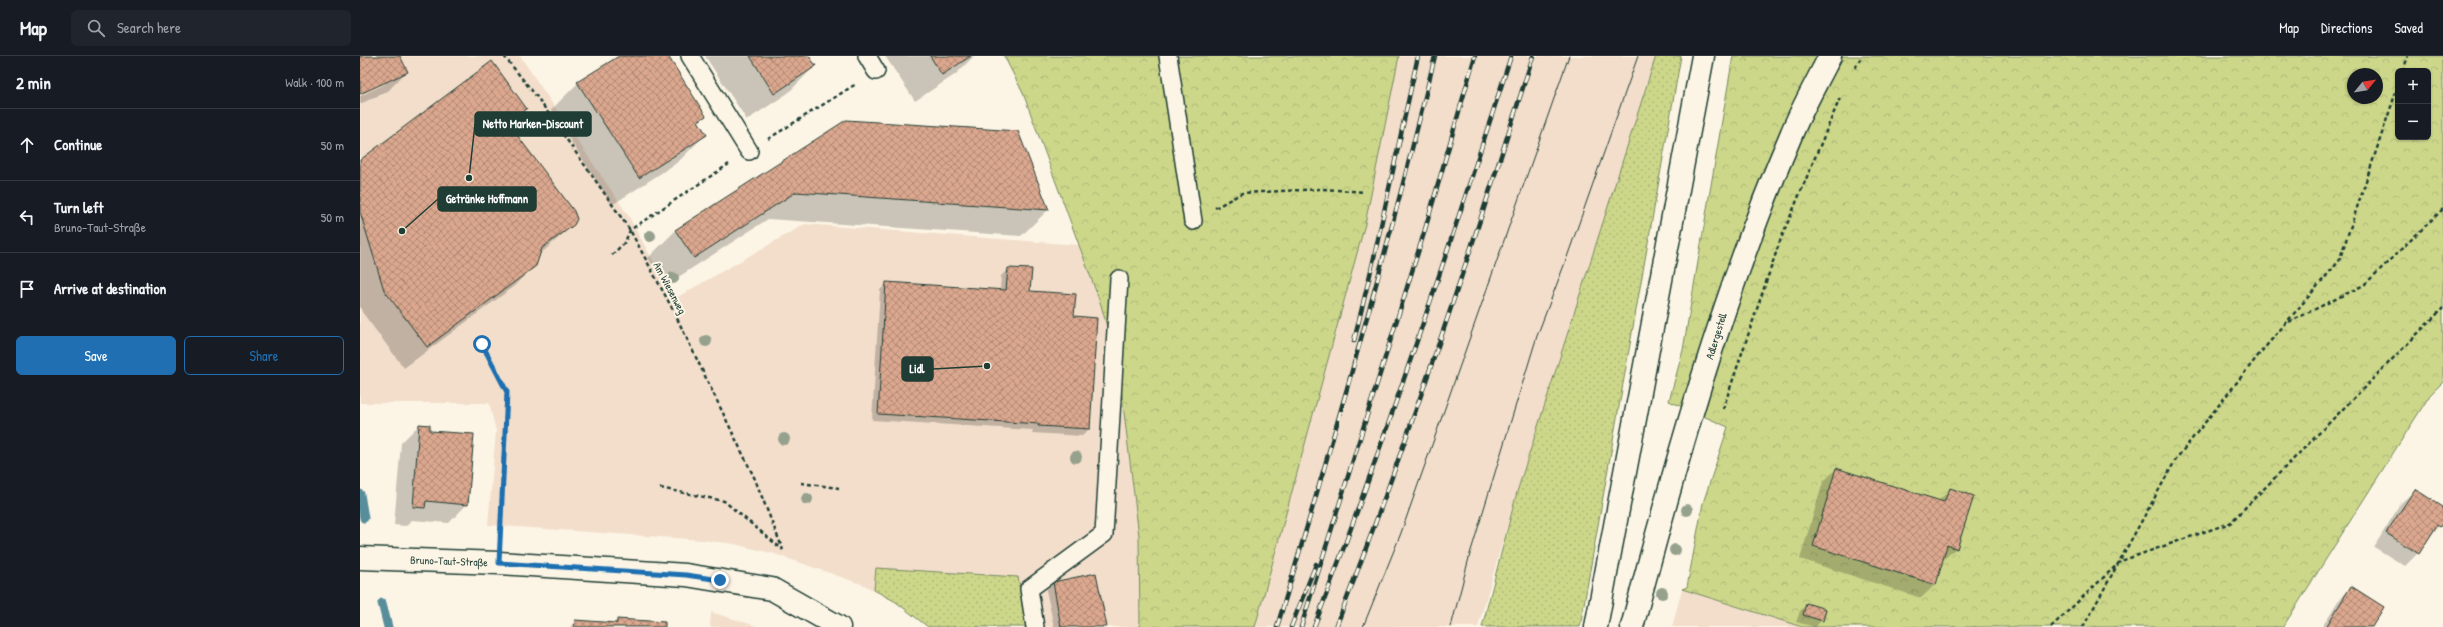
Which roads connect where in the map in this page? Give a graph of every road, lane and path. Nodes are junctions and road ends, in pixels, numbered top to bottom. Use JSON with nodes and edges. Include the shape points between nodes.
{"nodes":[{"id":1,"x":504,"y":56,"type":"edge"},
{"id":2,"x":690,"y":56,"type":"edge"},
{"id":3,"x":867,"y":56,"type":"edge"},
{"id":4,"x":1168,"y":56,"type":"edge"},
{"id":5,"x":1703,"y":56,"type":"edge"},
{"id":6,"x":1830,"y":56,"type":"edge"},
{"id":7,"x":1862,"y":56,"type":"edge"},
{"id":8,"x":2408,"y":56,"type":"edge"},
{"id":9,"x":2404,"y":68,"type":"edge"},
{"id":10,"x":1854,"y":70,"type":"dead end"},
{"id":11,"x":876,"y":71,"type":"dead end"},
{"id":12,"x":1843,"y":91,"type":"dead end"},
{"id":13,"x":2395,"y":95,"type":"edge"},
{"id":14,"x":749,"y":150,"type":"dead end"},
{"id":15,"x":1364,"y":192,"type":"dead end"},
{"id":16,"x":2443,"y":209,"type":"edge"},
{"id":17,"x":1193,"y":221,"type":"joint"},
{"id":18,"x":1119,"y":279,"type":"dead end"},
{"id":19,"x":2443,"y":308,"type":"edge"},
{"id":20,"x":2287,"y":323,"type":"junction"},
{"id":21,"x":482,"y":344,"type":"dead end"},
{"id":22,"x":1722,"y":413,"type":"dead end"},
{"id":23,"x":801,"y":483,"type":"dead end"},
{"id":24,"x":660,"y":488,"type":"dead end"},
{"id":25,"x":839,"y":488,"type":"dead end"},
{"id":26,"x":360,"y":558,"type":"edge"},
{"id":27,"x":2121,"y":561,"type":"junction"},
{"id":28,"x":499,"y":563,"type":"junction"},
{"id":29,"x":839,"y":627,"type":"edge"},
{"id":30,"x":1035,"y":627,"type":"edge"},
{"id":31,"x":1596,"y":627,"type":"edge"},
{"id":32,"x":1632,"y":627,"type":"edge"},
{"id":33,"x":2051,"y":627,"type":"edge"},
{"id":34,"x":2083,"y":627,"type":"edge"}],
"edges":[{"from":1,"to":24,"type":"path","name":"Am Wiesenweg","via":[[537,97],[630,230],[672,308],[750,470],[783,550],[724,501]]},
{"from":2,"to":14,"type":"lane"},
{"from":3,"to":11,"type":"lane"},
{"from":4,"to":17,"type":"lane"},
{"from":5,"to":31,"type":"main road"},
{"from":6,"to":32,"type":"main road","name":"Adlergestell","via":[[1791,134],[1745,248],[1665,500]]},
{"from":7,"to":10,"type":"path"},
{"from":8,"to":9,"type":"path"},
{"from":12,"to":22,"type":"path","via":[[1780,241]]},
{"from":13,"to":20,"type":"path","via":[[2339,261]]},
{"from":15,"to":17,"type":"path","via":[[1322,188],[1242,193]]},
{"from":16,"to":20,"type":"path","via":[[2364,285]]},
{"from":18,"to":30,"type":"lane","via":[[1104,534],[1029,589]]},
{"from":19,"to":27,"type":"path","via":[[2230,523]]},
{"from":20,"to":27,"type":"path","via":[[2176,459]]},
{"from":21,"to":28,"type":"path","via":[[507,392]]},
{"from":23,"to":25,"type":"path"},
{"from":26,"to":28,"type":"main road","name":"Bruno-Taut-Straße"},
{"from":27,"to":33,"type":"path"},
{"from":27,"to":34,"type":"path"},
{"from":28,"to":29,"type":"main road","name":"Bruno-Taut-Straße","via":[[686,575],[772,589]]}]}
